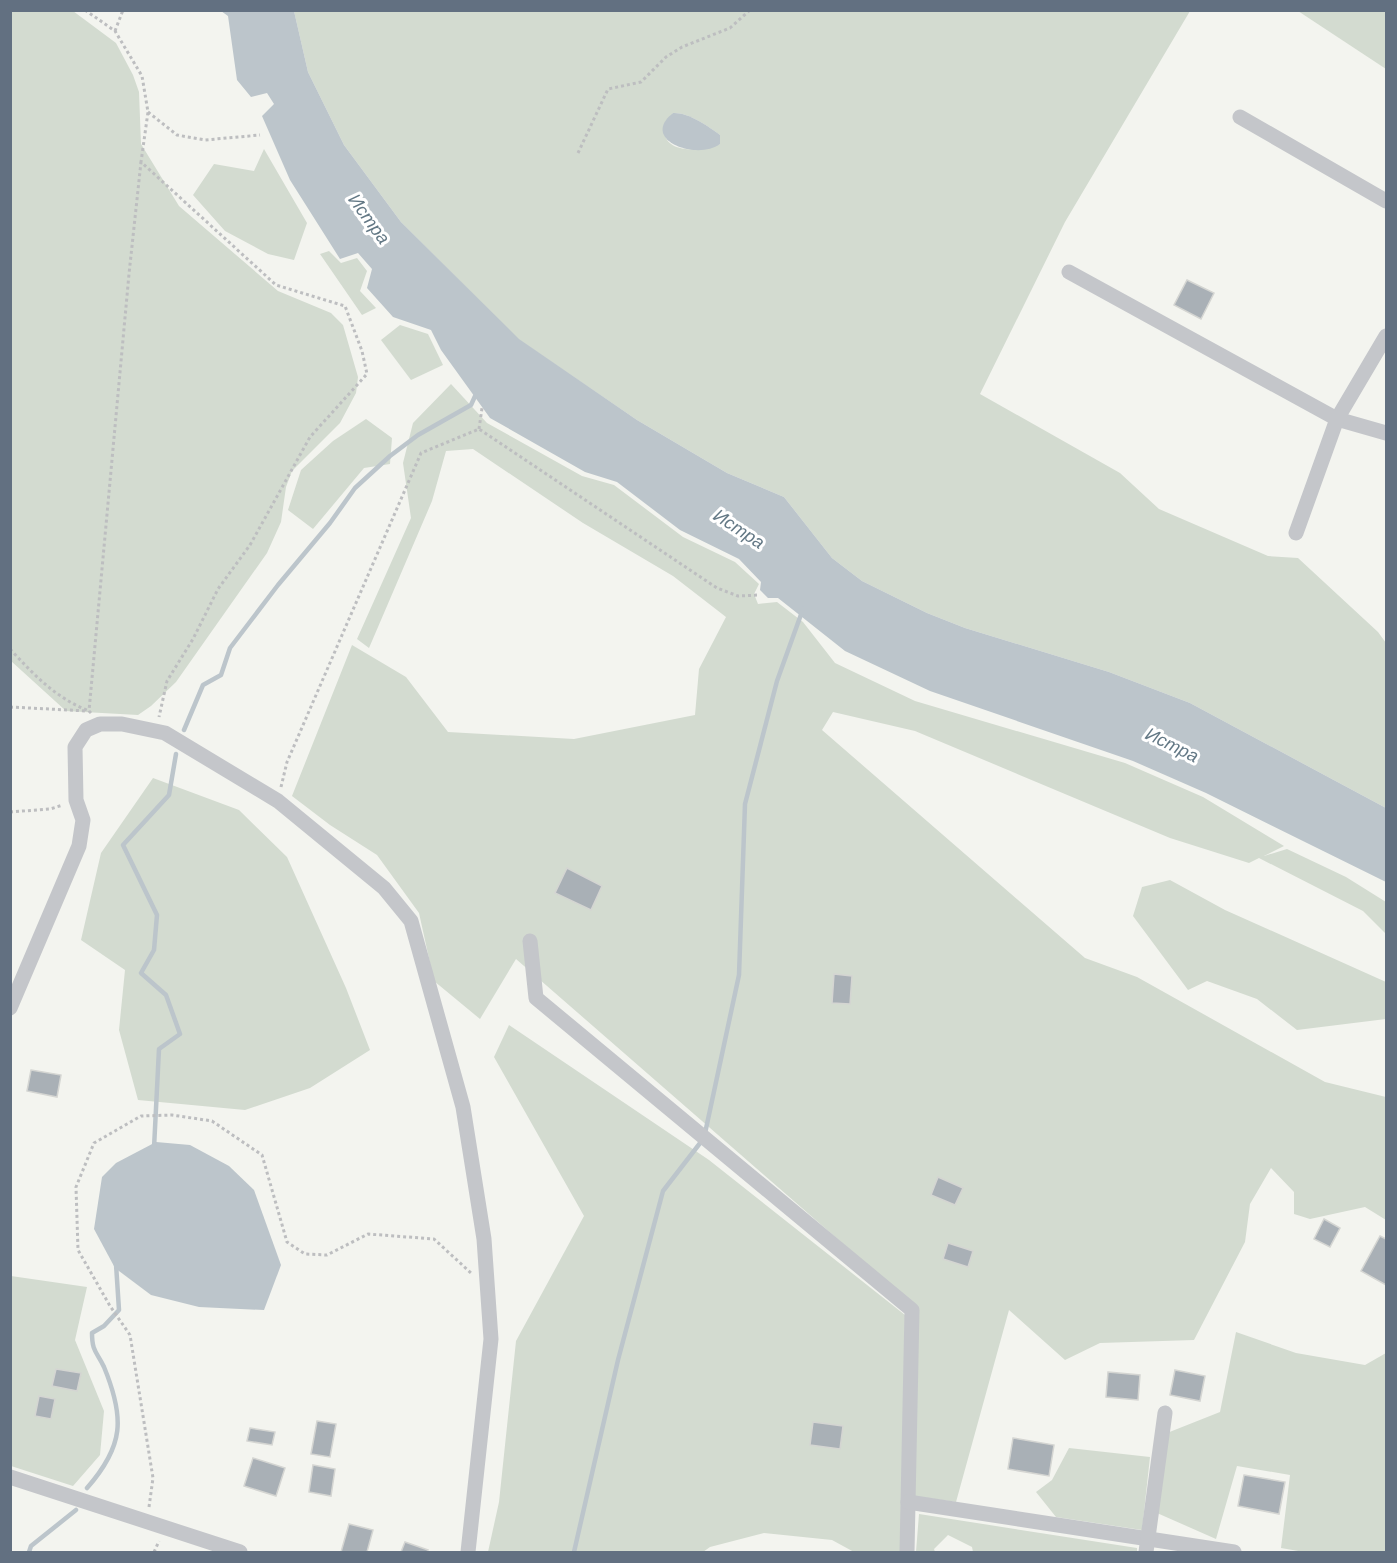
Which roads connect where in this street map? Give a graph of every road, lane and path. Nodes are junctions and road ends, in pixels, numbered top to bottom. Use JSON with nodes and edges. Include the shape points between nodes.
{"nodes":[{"id":1,"x":85,"y":10,"type":"edge"},
{"id":2,"x":123,"y":10,"type":"edge"},
{"id":3,"x":750,"y":10,"type":"edge"},
{"id":4,"x":115,"y":31,"type":"junction"},
{"id":5,"x":148,"y":112,"type":"junction"},
{"id":6,"x":1240,"y":117,"type":"dead end"},
{"id":7,"x":260,"y":135,"type":"dead end"},
{"id":8,"x":578,"y":153,"type":"dead end"},
{"id":9,"x":141,"y":162,"type":"junction"},
{"id":10,"x":1386,"y":201,"type":"edge"},
{"id":11,"x":1069,"y":272,"type":"dead end"},
{"id":12,"x":1386,"y":336,"type":"edge"},
{"id":13,"x":482,"y":408,"type":"dead end"},
{"id":14,"x":1337,"y":419,"type":"junction"},
{"id":15,"x":479,"y":429,"type":"junction"},
{"id":16,"x":1386,"y":433,"type":"edge"},
{"id":17,"x":1296,"y":533,"type":"dead end"},
{"id":18,"x":759,"y":595,"type":"dead end"},
{"id":19,"x":10,"y":650,"type":"edge"},
{"id":20,"x":10,"y":707,"type":"edge"},
{"id":21,"x":89,"y":711,"type":"junction"},
{"id":22,"x":100,"y":724,"type":"junction"},
{"id":23,"x":165,"y":733,"type":"junction"},
{"id":24,"x":76,"y":800,"type":"junction"},
{"id":25,"x":278,"y":801,"type":"junction"},
{"id":26,"x":10,"y":812,"type":"edge"},
{"id":27,"x":530,"y":941,"type":"dead end"},
{"id":28,"x":10,"y":1008,"type":"edge"},
{"id":29,"x":487,"y":1284,"type":"junction"},
{"id":30,"x":1166,"y":1413,"type":"dead end"},
{"id":31,"x":10,"y":1477,"type":"edge"},
{"id":32,"x":908,"y":1502,"type":"junction"},
{"id":33,"x":147,"y":1523,"type":"junction"},
{"id":34,"x":1147,"y":1546,"type":"edge"},
{"id":35,"x":240,"y":1552,"type":"edge"},
{"id":36,"x":468,"y":1552,"type":"edge"},
{"id":37,"x":907,"y":1552,"type":"edge"},
{"id":38,"x":1234,"y":1552,"type":"edge"}],
"edges":[{"from":1,"to":4,"type":"path"},
{"from":2,"to":4,"type":"path"},
{"from":3,"to":8,"type":"path","via":[[730,28],[666,57],[641,82],[608,89]]},
{"from":4,"to":5,"type":"path","via":[[142,76]]},
{"from":5,"to":7,"type":"path","via":[[177,135],[205,140]]},
{"from":5,"to":9,"type":"path"},
{"from":6,"to":10,"type":"street"},
{"from":9,"to":21,"type":"path"},
{"from":9,"to":23,"type":"path","via":[[276,285],[345,306],[367,374],[310,437],[250,546],[218,589],[167,681],[158,716]]},
{"from":11,"to":14,"type":"street"},
{"from":12,"to":14,"type":"street"},
{"from":13,"to":15,"type":"path"},
{"from":14,"to":16,"type":"street"},
{"from":14,"to":17,"type":"street"},
{"from":15,"to":18,"type":"path","via":[[717,588],[738,596]]},
{"from":15,"to":25,"type":"path","via":[[421,453],[287,762]]},
{"from":19,"to":21,"type":"path","via":[[46,687],[68,703]]},
{"from":20,"to":21,"type":"path"},
{"from":21,"to":22,"type":"path"},
{"from":22,"to":23,"type":"street","via":[[122,724]]},
{"from":22,"to":24,"type":"street","via":[[86,730],[75,747]]},
{"from":23,"to":25,"type":"street"},
{"from":24,"to":26,"type":"path","via":[[50,810]]},
{"from":24,"to":28,"type":"street","via":[[83,820],[79,846]]},
{"from":25,"to":29,"type":"street","via":[[384,888],[411,921],[463,1107],[484,1239]]},
{"from":27,"to":32,"type":"street","via":[[536,998],[912,1310]]},
{"from":29,"to":33,"type":"path","via":[[434,1239],[368,1234],[327,1255],[305,1254],[287,1242],[262,1155],[212,1121],[172,1115],[141,1116],[94,1143],[76,1187],[78,1250],[130,1335],[153,1478]]},
{"from":29,"to":36,"type":"street","via":[[491,1339]]},
{"from":30,"to":34,"type":"street"},
{"from":31,"to":33,"type":"street"},
{"from":32,"to":34,"type":"street"},
{"from":32,"to":37,"type":"street"},
{"from":33,"to":35,"type":"street"},
{"from":34,"to":38,"type":"street"}]}
